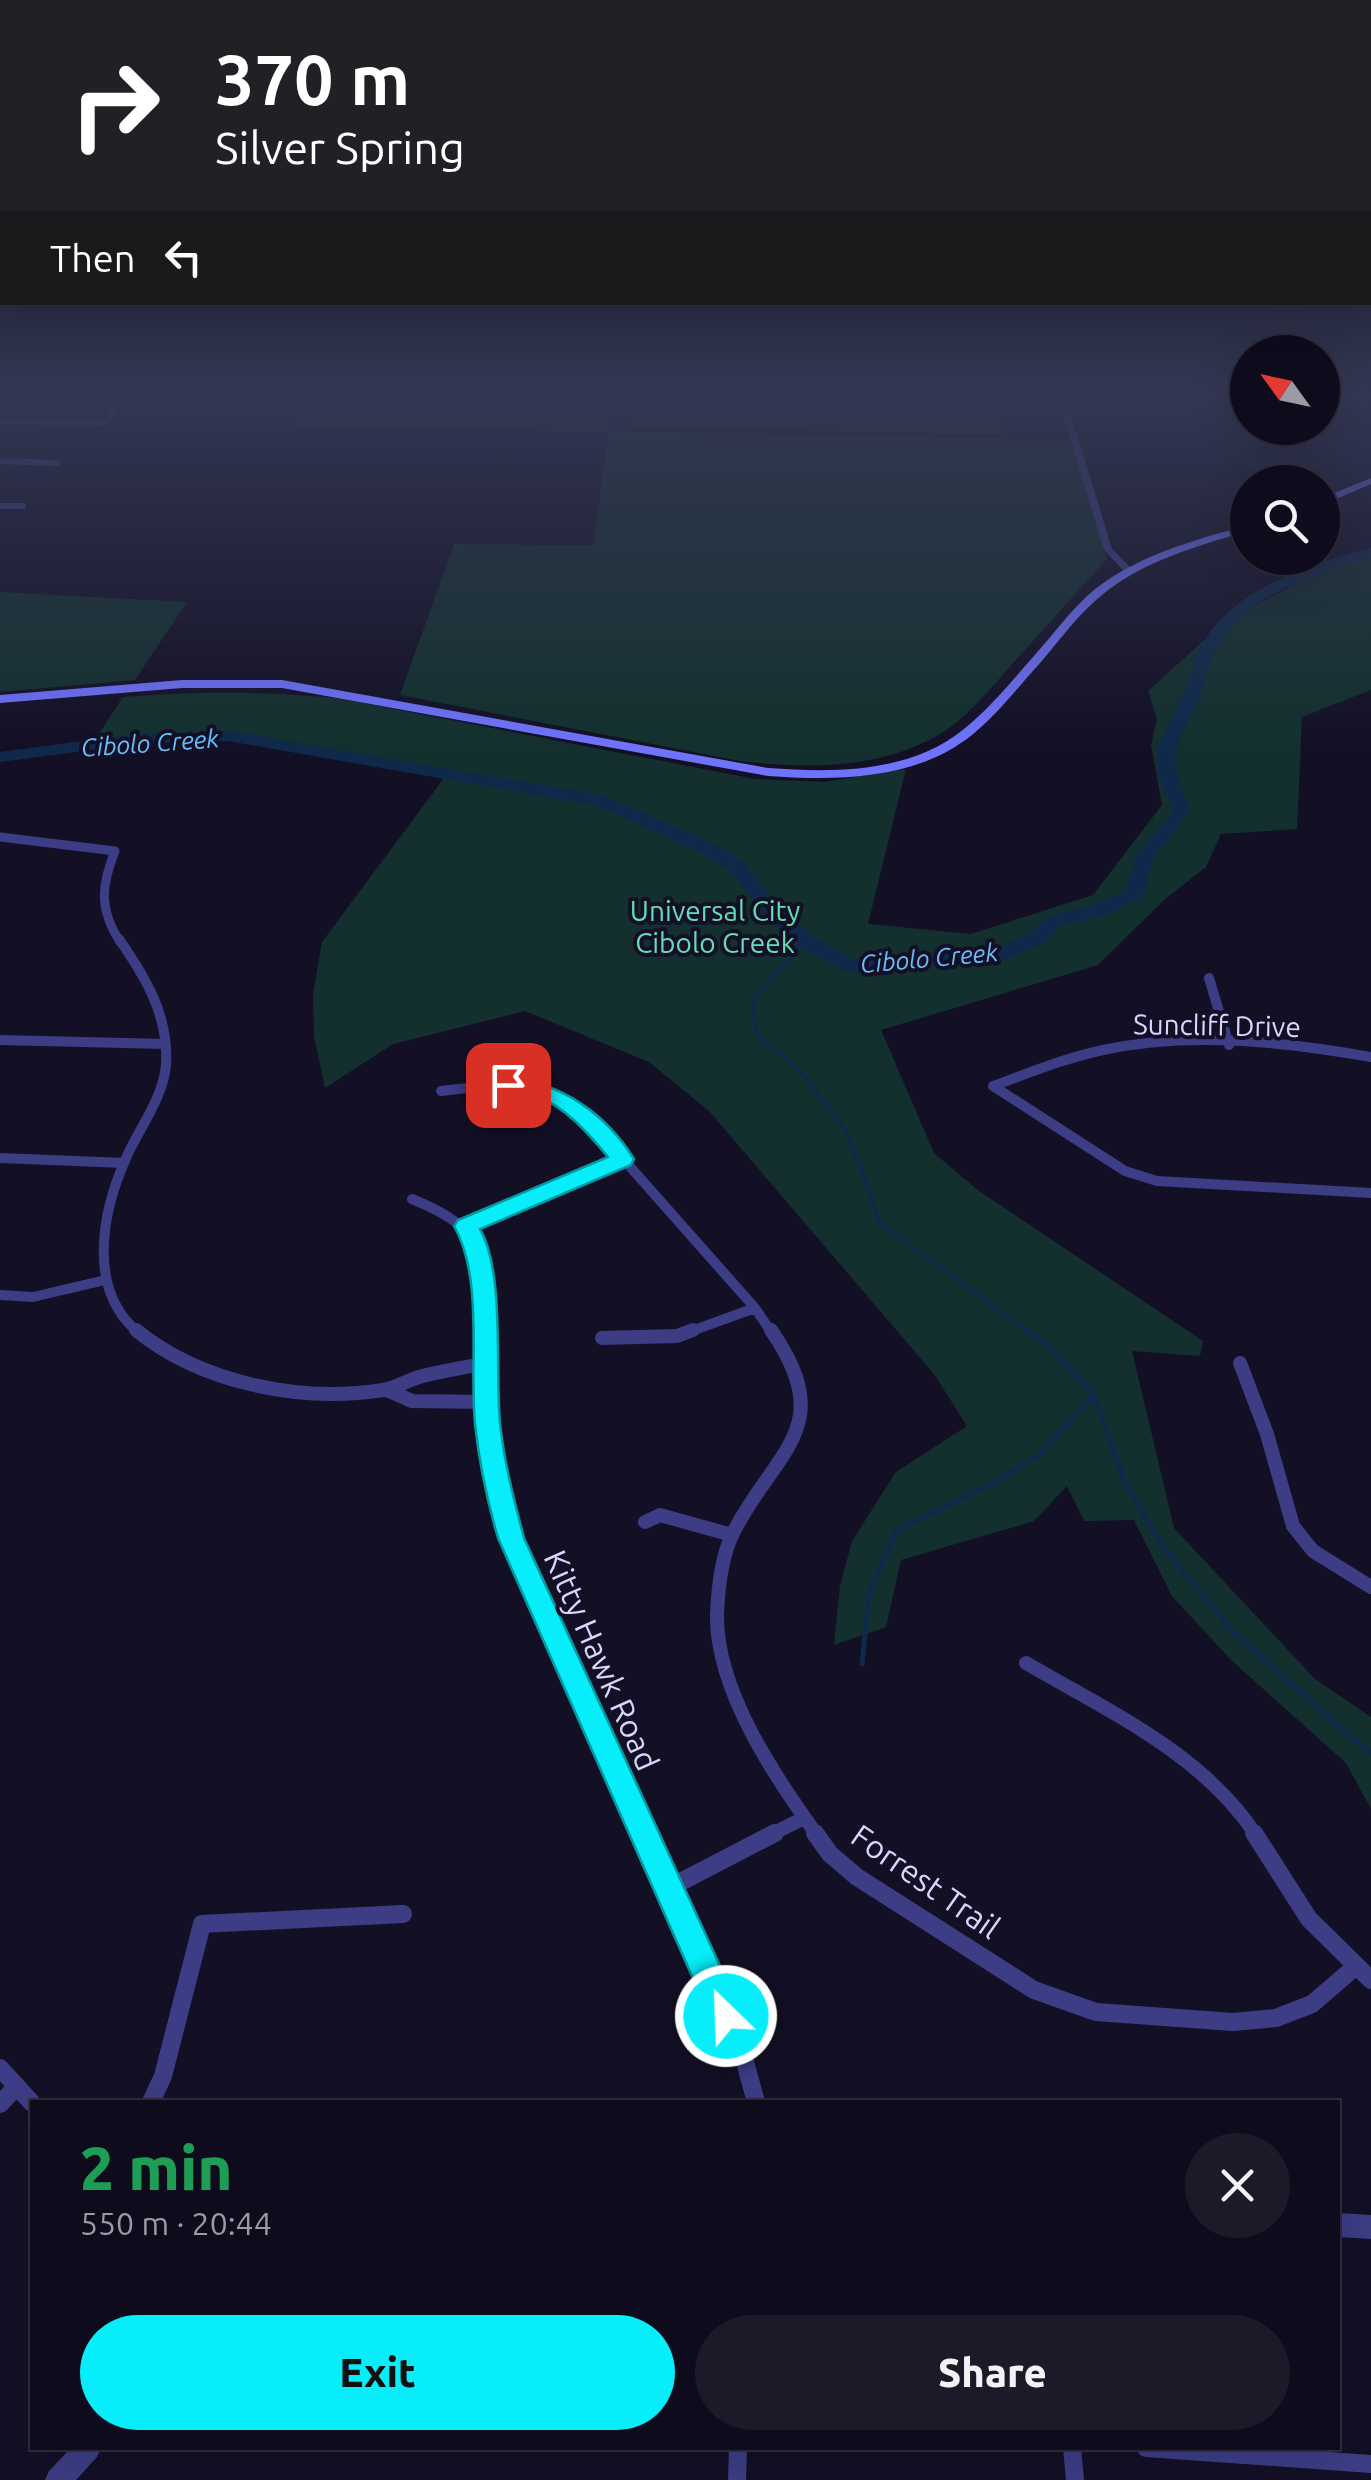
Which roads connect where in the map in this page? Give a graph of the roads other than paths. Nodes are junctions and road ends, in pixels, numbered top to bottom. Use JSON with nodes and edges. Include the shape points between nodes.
{"nodes":[{"id":1,"x":1097,"y":515,"type":"edge"},
{"id":2,"x":1230,"y":533,"type":"edge"},
{"id":3,"x":1130,"y":572,"type":"junction"},
{"id":4,"x":0,"y":700,"type":"edge"},
{"id":5,"x":0,"y":837,"type":"edge"},
{"id":6,"x":1209,"y":978,"type":"dead end"},
{"id":7,"x":0,"y":1040,"type":"edge"},
{"id":8,"x":165,"y":1044,"type":"junction"},
{"id":9,"x":1228,"y":1045,"type":"junction"},
{"id":10,"x":1371,"y":1057,"type":"edge"},
{"id":11,"x":442,"y":1092,"type":"dead end"},
{"id":12,"x":0,"y":1158,"type":"edge"},
{"id":13,"x":623,"y":1159,"type":"junction"},
{"id":14,"x":124,"y":1163,"type":"junction"},
{"id":15,"x":1371,"y":1193,"type":"edge"},
{"id":16,"x":412,"y":1200,"type":"dead end"},
{"id":17,"x":466,"y":1226,"type":"junction"},
{"id":18,"x":102,"y":1282,"type":"junction"},
{"id":19,"x":0,"y":1295,"type":"edge"},
{"id":20,"x":755,"y":1308,"type":"junction"},
{"id":21,"x":602,"y":1338,"type":"dead end"},
{"id":22,"x":486,"y":1363,"type":"junction"},
{"id":23,"x":1240,"y":1363,"type":"dead end"},
{"id":24,"x":387,"y":1390,"type":"junction"},
{"id":25,"x":487,"y":1402,"type":"junction"},
{"id":26,"x":644,"y":1522,"type":"dead end"},
{"id":27,"x":732,"y":1535,"type":"junction"},
{"id":28,"x":1371,"y":1587,"type":"edge"},
{"id":29,"x":1026,"y":1663,"type":"dead end"},
{"id":30,"x":802,"y":1819,"type":"junction"},
{"id":31,"x":669,"y":1888,"type":"junction"},
{"id":32,"x":403,"y":1914,"type":"dead end"},
{"id":33,"x":1354,"y":1967,"type":"junction"},
{"id":34,"x":1371,"y":1980,"type":"edge"},
{"id":35,"x":0,"y":2068,"type":"edge"},
{"id":36,"x":18,"y":2086,"type":"junction"},
{"id":37,"x":152,"y":2100,"type":"edge"},
{"id":38,"x":755,"y":2100,"type":"edge"},
{"id":39,"x":30,"y":2101,"type":"edge"},
{"id":40,"x":0,"y":2104,"type":"edge"},
{"id":41,"x":1340,"y":2225,"type":"edge"},
{"id":42,"x":1371,"y":2227,"type":"edge"},
{"id":43,"x":86,"y":2450,"type":"edge"},
{"id":44,"x":738,"y":2450,"type":"edge"},
{"id":45,"x":1072,"y":2450,"type":"edge"},
{"id":46,"x":1174,"y":2450,"type":"edge"},
{"id":47,"x":1371,"y":2464,"type":"edge"},
{"id":48,"x":58,"y":2480,"type":"edge"},
{"id":49,"x":737,"y":2480,"type":"edge"},
{"id":50,"x":1075,"y":2480,"type":"edge"}],
"edges":[{"from":1,"to":3,"type":"street","via":[[1108,550]]},
{"from":2,"to":3,"type":"main road"},
{"from":3,"to":4,"type":"main road","via":[[1080,609],[962,737],[919,759],[848,773],[768,772],[282,684],[182,684]]},
{"from":5,"to":8,"type":"street","via":[[115,851],[102,879],[101,904],[154,996]]},
{"from":6,"to":9,"type":"street"},
{"from":7,"to":8,"type":"street"},
{"from":8,"to":14,"type":"street","via":[[166,1066]]},
{"from":9,"to":10,"type":"street","name":"Suncliff Drive"},
{"from":9,"to":15,"type":"street","name":"Suncliff Drive","via":[[1120,1046],[993,1086],[1126,1170],[1157,1182]]},
{"from":11,"to":13,"type":"street","name":"Forrest Trail","via":[[534,1087],[574,1108]]},
{"from":12,"to":14,"type":"street"},
{"from":13,"to":17,"type":"street"},
{"from":13,"to":20,"type":"street","name":"Forrest Trail"},
{"from":14,"to":18,"type":"street","via":[[110,1207]]},
{"from":16,"to":17,"type":"street"},
{"from":17,"to":22,"type":"street","name":"Kitty Hawk Road","via":[[480,1263]]},
{"from":18,"to":19,"type":"street","via":[[33,1297]]},
{"from":18,"to":24,"type":"street","via":[[141,1335],[202,1371],[250,1385]]},
{"from":20,"to":21,"type":"street","via":[[677,1336]]},
{"from":20,"to":27,"type":"street","name":"Forrest Trail","via":[[795,1365],[801,1412],[790,1447]]},
{"from":22,"to":24,"type":"street"},
{"from":22,"to":25,"type":"street","name":"Kitty Hawk Road"},
{"from":23,"to":28,"type":"street","via":[[1293,1526],[1313,1552]]},
{"from":24,"to":25,"type":"street","via":[[412,1401]]},
{"from":25,"to":31,"type":"street","name":"Kitty Hawk Road","via":[[511,1538]]},
{"from":26,"to":27,"type":"street","via":[[660,1514]]},
{"from":27,"to":30,"type":"street","name":"Forrest Trail","via":[[717,1620],[728,1680]]},
{"from":29,"to":33,"type":"street","via":[[1173,1751],[1215,1786],[1252,1829],[1311,1920]]},
{"from":30,"to":31,"type":"street"},
{"from":30,"to":33,"type":"street","name":"Forrest Trail","via":[[858,1877],[1034,1990],[1074,2007],[1234,2022],[1276,2018],[1312,2004]]},
{"from":31,"to":38,"type":"street","name":"Kitty Hawk Road","via":[[742,2051]]},
{"from":32,"to":37,"type":"street","via":[[202,1924]]},
{"from":33,"to":34,"type":"street"},
{"from":35,"to":36,"type":"street"},
{"from":36,"to":39,"type":"street"},
{"from":36,"to":40,"type":"street"},
{"from":41,"to":42,"type":"street"},
{"from":43,"to":48,"type":"street"},
{"from":44,"to":49,"type":"street"},
{"from":45,"to":50,"type":"street"},
{"from":46,"to":47,"type":"street"}]}
